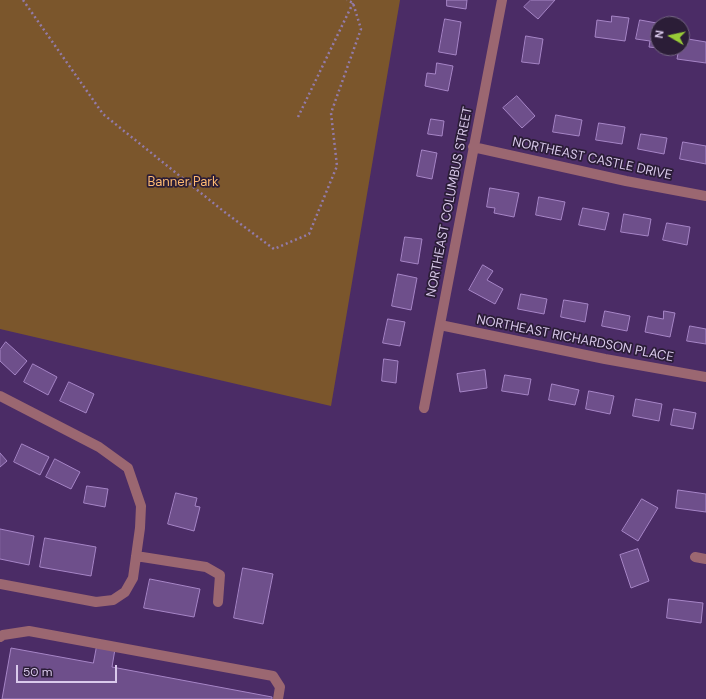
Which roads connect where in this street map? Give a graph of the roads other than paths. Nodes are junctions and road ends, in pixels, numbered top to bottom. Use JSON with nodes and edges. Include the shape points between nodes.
{"nodes":[{"id":1,"x":502,"y":0,"type":"edge"},
{"id":2,"x":473,"y":147,"type":"junction"},
{"id":3,"x":706,"y":196,"type":"edge"},
{"id":4,"x":440,"y":325,"type":"junction"},
{"id":5,"x":706,"y":377,"type":"edge"},
{"id":6,"x":0,"y":396,"type":"edge"},
{"id":7,"x":424,"y":408,"type":"dead end"},
{"id":8,"x":136,"y":556,"type":"junction"},
{"id":9,"x":696,"y":558,"type":"dead end"},
{"id":10,"x":706,"y":559,"type":"edge"},
{"id":11,"x":0,"y":584,"type":"edge"},
{"id":12,"x":218,"y":602,"type":"dead end"},
{"id":13,"x":0,"y":637,"type":"edge"},
{"id":14,"x":278,"y":699,"type":"edge"}],
"edges":[{"from":1,"to":2,"type":"street","name":"NORTHEAST COLUMBUS STREET"},
{"from":2,"to":3,"type":"street","name":"NORTHEAST CASTLE DRIVE"},
{"from":2,"to":4,"type":"street","name":"NORTHEAST COLUMBUS STREET"},
{"from":4,"to":5,"type":"street","name":"NORTHEAST RICHARDSON PLACE"},
{"from":4,"to":7,"type":"street","name":"NORTHEAST COLUMBUS STREET"},
{"from":6,"to":8,"type":"street","via":[[99,447],[128,468],[140,506]]},
{"from":8,"to":11,"type":"street","via":[[132,578],[125,592],[113,600],[96,602]]},
{"from":8,"to":12,"type":"street","via":[[206,568],[220,575]]},
{"from":9,"to":10,"type":"street"},
{"from":13,"to":14,"type":"street","via":[[29,631],[273,676],[280,687]]}]}
